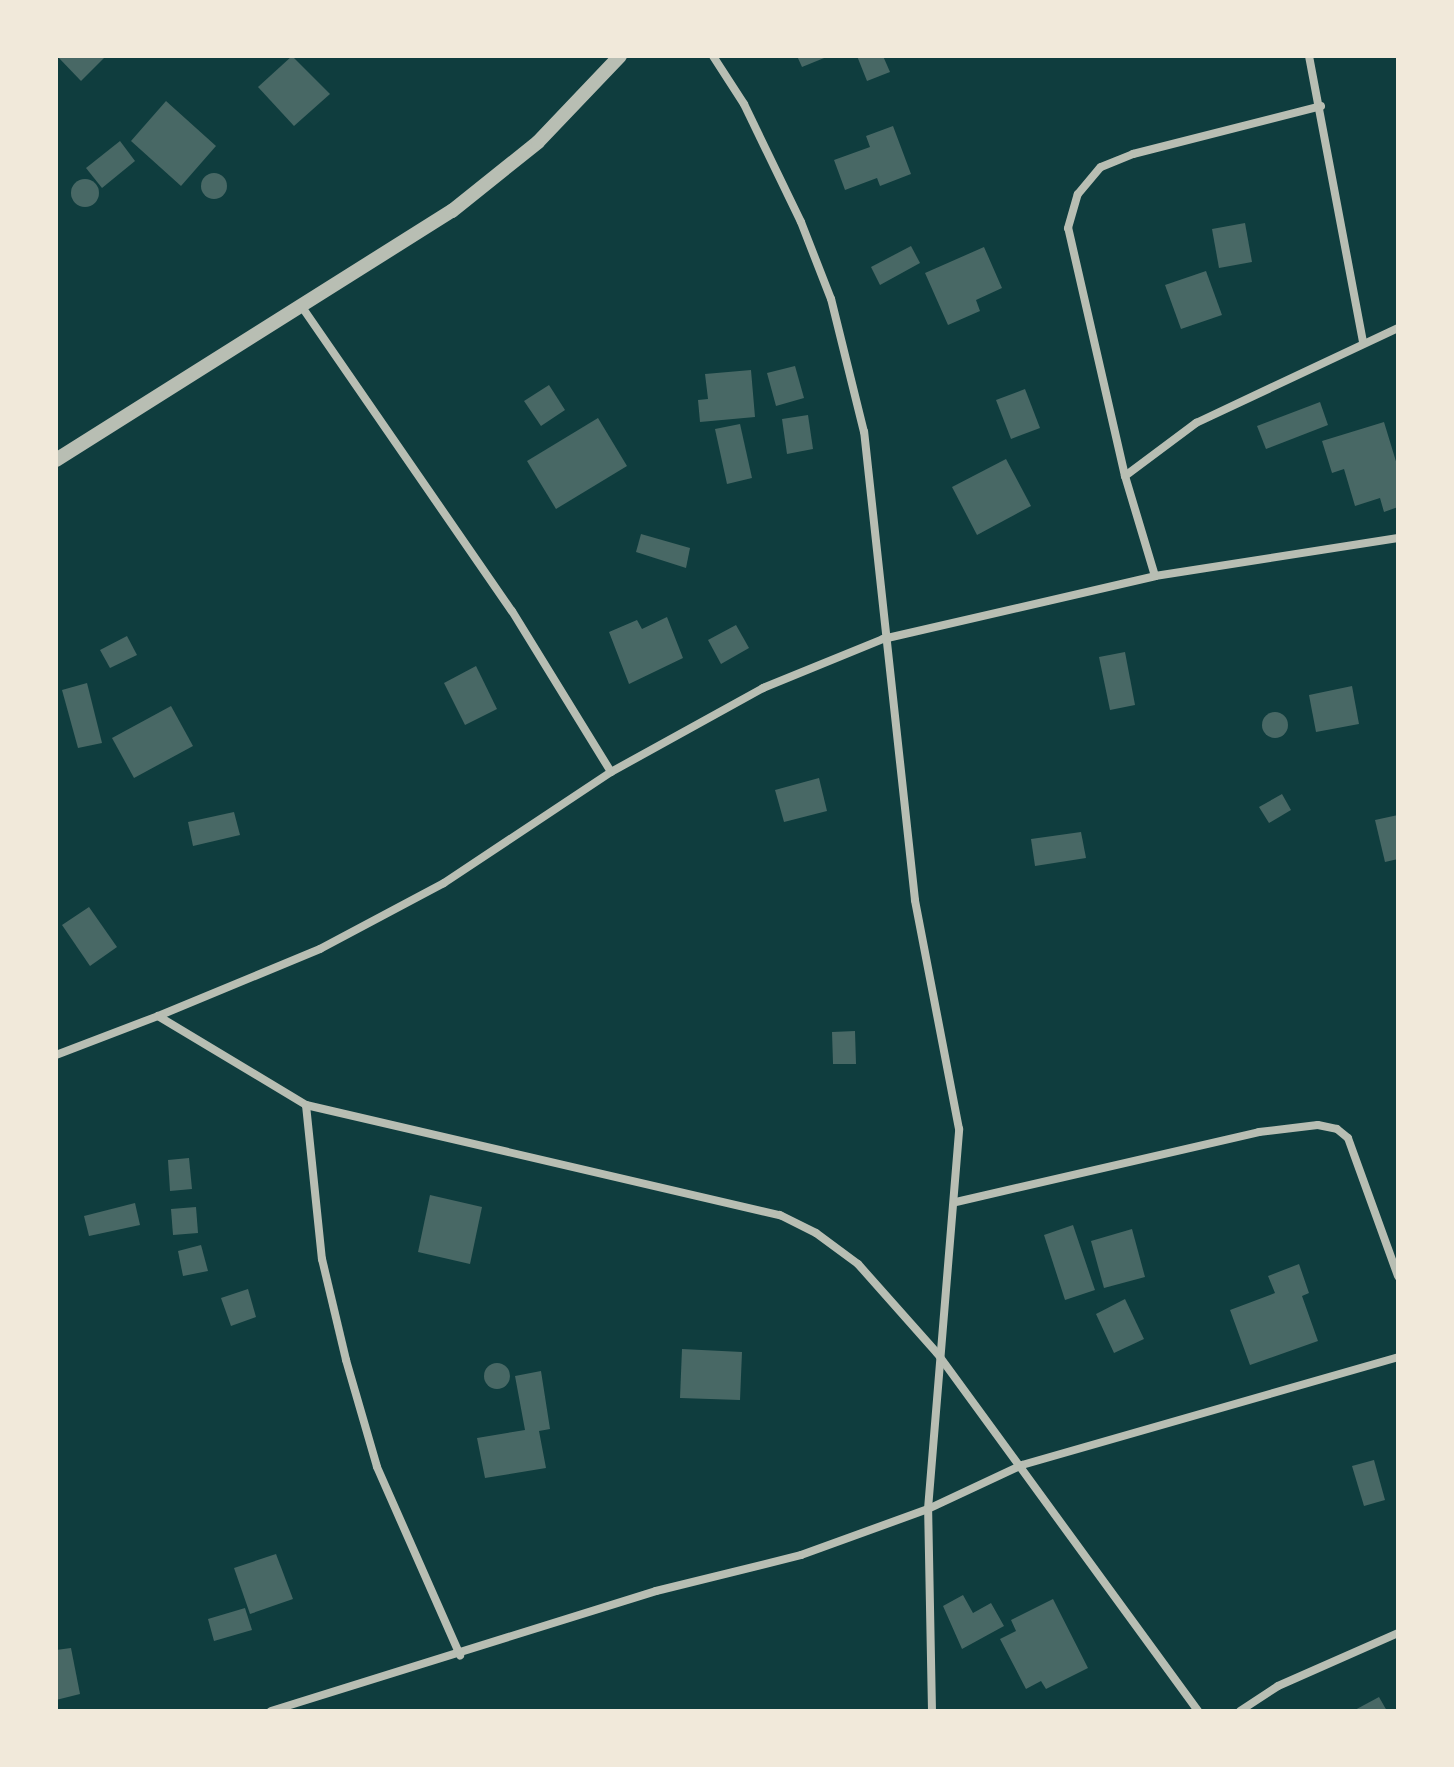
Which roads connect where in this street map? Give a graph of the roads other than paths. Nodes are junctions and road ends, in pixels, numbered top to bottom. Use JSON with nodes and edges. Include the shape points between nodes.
{"nodes":[{"id":1,"x":620,"y":56,"type":"edge"},
{"id":2,"x":713,"y":56,"type":"edge"},
{"id":3,"x":1309,"y":56,"type":"edge"},
{"id":4,"x":1321,"y":106,"type":"junction"},
{"id":5,"x":302,"y":307,"type":"junction"},
{"id":6,"x":1398,"y":328,"type":"edge"},
{"id":7,"x":1363,"y":343,"type":"junction"},
{"id":8,"x":56,"y":460,"type":"edge"},
{"id":9,"x":1125,"y":476,"type":"junction"},
{"id":10,"x":1398,"y":538,"type":"edge"},
{"id":11,"x":1155,"y":576,"type":"junction"},
{"id":12,"x":883,"y":639,"type":"junction"},
{"id":13,"x":611,"y":772,"type":"junction"},
{"id":14,"x":158,"y":1016,"type":"junction"},
{"id":15,"x":56,"y":1055,"type":"edge"},
{"id":16,"x":306,"y":1105,"type":"junction"},
{"id":17,"x":956,"y":1202,"type":"junction"},
{"id":18,"x":1398,"y":1276,"type":"edge"},
{"id":19,"x":937,"y":1353,"type":"junction"},
{"id":20,"x":1398,"y":1357,"type":"edge"},
{"id":21,"x":1022,"y":1465,"type":"junction"},
{"id":22,"x":928,"y":1509,"type":"junction"},
{"id":23,"x":1398,"y":1633,"type":"edge"},
{"id":24,"x":460,"y":1655,"type":"junction"},
{"id":25,"x":271,"y":1711,"type":"edge"},
{"id":26,"x":932,"y":1711,"type":"edge"},
{"id":27,"x":1198,"y":1711,"type":"edge"},
{"id":28,"x":1240,"y":1711,"type":"edge"}],
"edges":[{"from":1,"to":5,"type":"street","via":[[496,178]]},
{"from":2,"to":12,"type":"street","via":[[750,117],[831,299],[864,432]]},
{"from":3,"to":4,"type":"street"},
{"from":4,"to":7,"type":"street"},
{"from":4,"to":9,"type":"street","via":[[1133,154],[1101,167],[1078,194],[1068,228]]},
{"from":5,"to":8,"type":"street"},
{"from":5,"to":13,"type":"street","via":[[512,611]]},
{"from":6,"to":7,"type":"street"},
{"from":7,"to":9,"type":"street","via":[[1196,423]]},
{"from":9,"to":11,"type":"street"},
{"from":10,"to":11,"type":"street"},
{"from":11,"to":12,"type":"street"},
{"from":12,"to":13,"type":"street","via":[[763,688]]},
{"from":12,"to":17,"type":"street","via":[[915,900],[959,1129]]},
{"from":13,"to":14,"type":"street","via":[[444,883],[320,949]]},
{"from":14,"to":15,"type":"street"},
{"from":14,"to":16,"type":"street"},
{"from":16,"to":19,"type":"street","via":[[780,1215],[858,1264]]},
{"from":16,"to":24,"type":"street","via":[[322,1259],[346,1360],[377,1467]]},
{"from":17,"to":18,"type":"street","via":[[1259,1132],[1318,1125],[1348,1138]]},
{"from":17,"to":19,"type":"street"},
{"from":19,"to":21,"type":"street"},
{"from":19,"to":22,"type":"street"},
{"from":20,"to":21,"type":"street"},
{"from":21,"to":22,"type":"street"},
{"from":21,"to":27,"type":"street"},
{"from":22,"to":24,"type":"street","via":[[801,1555],[656,1591]]},
{"from":22,"to":26,"type":"street"},
{"from":23,"to":28,"type":"street","via":[[1278,1686]]},
{"from":24,"to":25,"type":"street"}]}
